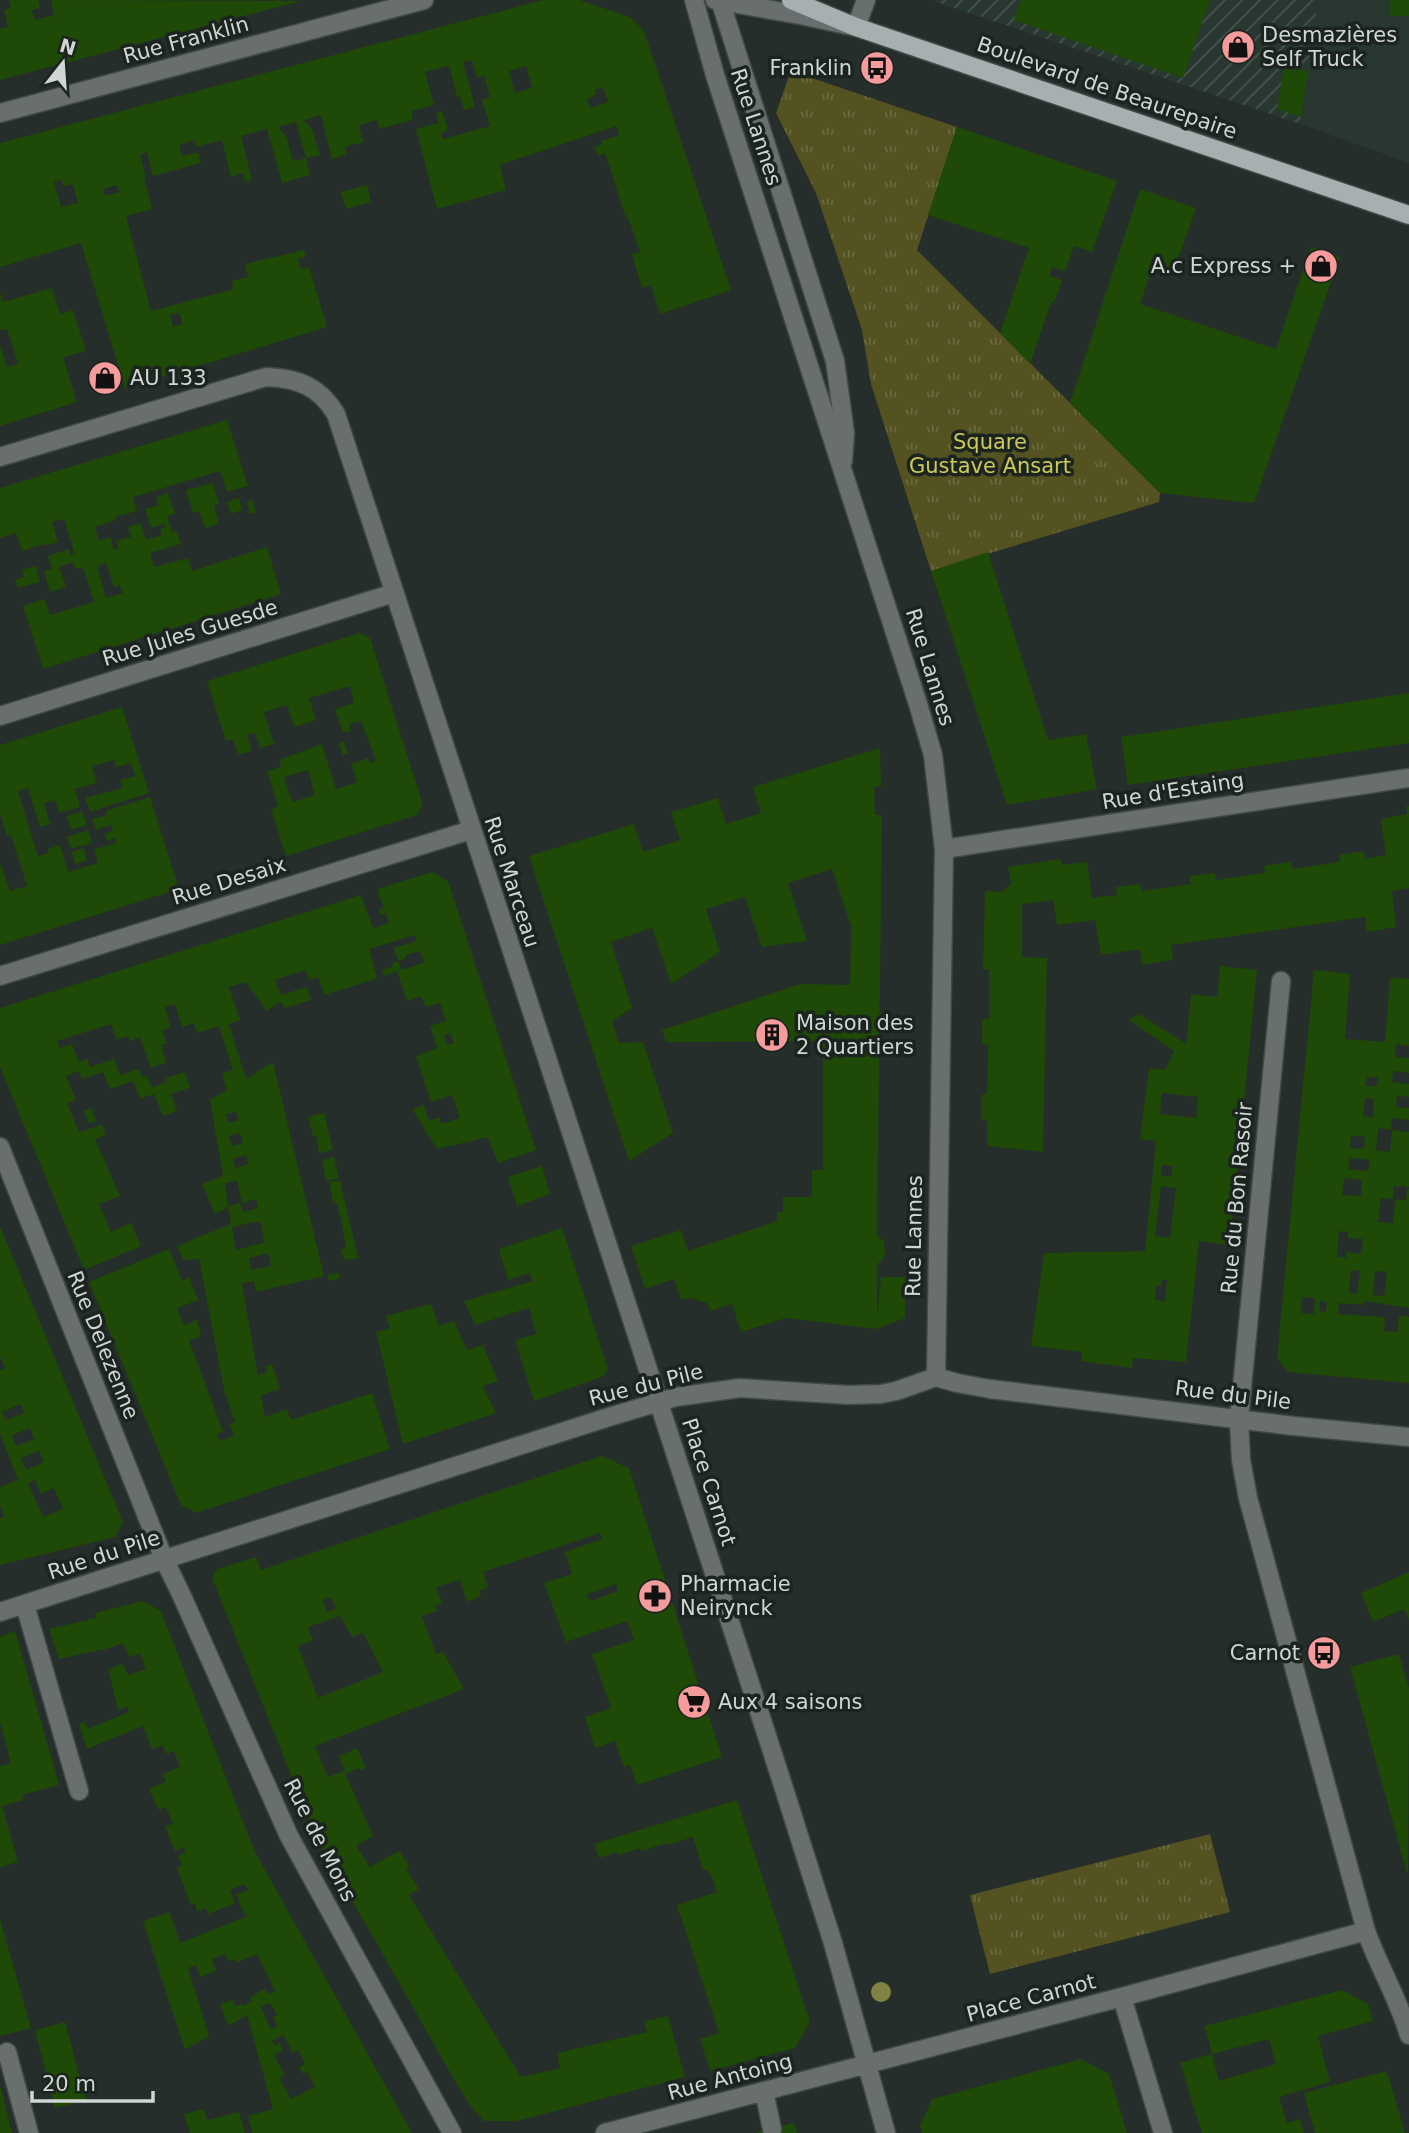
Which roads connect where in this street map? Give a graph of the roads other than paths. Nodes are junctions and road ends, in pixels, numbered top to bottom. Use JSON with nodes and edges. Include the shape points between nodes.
{"nodes":[{"id":1,"x":424,"y":0,"type":"edge"},
{"id":2,"x":694,"y":0,"type":"edge"},
{"id":3,"x":790,"y":0,"type":"edge"},
{"id":4,"x":866,"y":0,"type":"edge"},
{"id":5,"x":719,"y":1,"type":"edge"},
{"id":6,"x":856,"y":27,"type":"junction"},
{"id":7,"x":0,"y":113,"type":"edge"},
{"id":8,"x":1409,"y":215,"type":"edge"},
{"id":9,"x":0,"y":457,"type":"edge"},
{"id":10,"x":842,"y":471,"type":"junction"},
{"id":11,"x":394,"y":593,"type":"junction"},
{"id":12,"x":0,"y":716,"type":"edge"},
{"id":13,"x":1409,"y":778,"type":"edge"},
{"id":14,"x":471,"y":830,"type":"junction"},
{"id":15,"x":944,"y":849,"type":"junction"},
{"id":16,"x":0,"y":976,"type":"edge"},
{"id":17,"x":1281,"y":981,"type":"dead end"},
{"id":18,"x":0,"y":1147,"type":"edge"},
{"id":19,"x":936,"y":1377,"type":"junction"},
{"id":20,"x":659,"y":1401,"type":"junction"},
{"id":21,"x":1240,"y":1419,"type":"junction"},
{"id":22,"x":1409,"y":1437,"type":"edge"},
{"id":23,"x":164,"y":1559,"type":"junction"},
{"id":24,"x":25,"y":1605,"type":"junction"},
{"id":25,"x":0,"y":1612,"type":"edge"},
{"id":26,"x":79,"y":1791,"type":"dead end"},
{"id":27,"x":1366,"y":1931,"type":"junction"},
{"id":28,"x":1122,"y":1997,"type":"junction"},
{"id":29,"x":1409,"y":2035,"type":"edge"},
{"id":30,"x":7,"y":2052,"type":"dead end"},
{"id":31,"x":868,"y":2064,"type":"junction"},
{"id":32,"x":764,"y":2091,"type":"junction"},
{"id":33,"x":772,"y":2129,"type":"dead end"},
{"id":34,"x":29,"y":2133,"type":"edge"},
{"id":35,"x":452,"y":2133,"type":"edge"},
{"id":36,"x":605,"y":2133,"type":"edge"},
{"id":37,"x":886,"y":2133,"type":"edge"},
{"id":38,"x":1163,"y":2133,"type":"edge"}],
"edges":[{"from":1,"to":7,"type":"street","name":"Rue Franklin"},
{"from":2,"to":10,"type":"street","name":"Rue Lannes"},
{"from":3,"to":6,"type":"main road","name":"Boulevard de Beaurepaire"},
{"from":4,"to":6,"type":"street"},
{"from":5,"to":6,"type":"street"},
{"from":5,"to":10,"type":"street","via":[[835,361],[845,433]]},
{"from":6,"to":8,"type":"main road","name":"Boulevard de Beaurepaire"},
{"from":9,"to":11,"type":"street","name":"Rue Marceau","via":[[258,379],[276,377],[309,386],[325,398],[335,414]]},
{"from":10,"to":15,"type":"street","name":"Rue Lannes","via":[[925,725]]},
{"from":11,"to":12,"type":"street","name":"Rue Jules Guesde"},
{"from":11,"to":14,"type":"street","name":"Rue Marceau"},
{"from":13,"to":15,"type":"street","name":"Rue d'Estaing"},
{"from":14,"to":16,"type":"street","name":"Rue Desaix"},
{"from":14,"to":20,"type":"street","name":"Rue Marceau"},
{"from":15,"to":19,"type":"street","name":"Rue Lannes"},
{"from":17,"to":21,"type":"street","name":"Rue du Bon Rasoir"},
{"from":18,"to":23,"type":"street","name":"Rue Delezenne"},
{"from":19,"to":20,"type":"street","name":"Rue du Pile","via":[[881,1394],[740,1388]]},
{"from":19,"to":21,"type":"street","name":"Rue du Pile","via":[[990,1389]]},
{"from":20,"to":23,"type":"street","name":"Rue du Pile"},
{"from":20,"to":31,"type":"street","name":"Place Carnot"},
{"from":21,"to":22,"type":"street","name":"Rue du Pile"},
{"from":21,"to":27,"type":"street","via":[[1248,1498]]},
{"from":23,"to":24,"type":"street","name":"Rue du Pile"},
{"from":23,"to":35,"type":"street","name":"Rue de Mons","via":[[289,1836]]},
{"from":24,"to":25,"type":"street","name":"Rue du Pile"},
{"from":24,"to":26,"type":"street"},
{"from":27,"to":28,"type":"street","name":"Place Carnot"},
{"from":27,"to":29,"type":"street"},
{"from":28,"to":31,"type":"street","name":"Place Carnot"},
{"from":28,"to":38,"type":"street"},
{"from":30,"to":34,"type":"street"},
{"from":31,"to":32,"type":"street","name":"Rue Antoing"},
{"from":31,"to":37,"type":"street"},
{"from":32,"to":33,"type":"street"},
{"from":32,"to":36,"type":"street","name":"Rue Antoing"}]}
